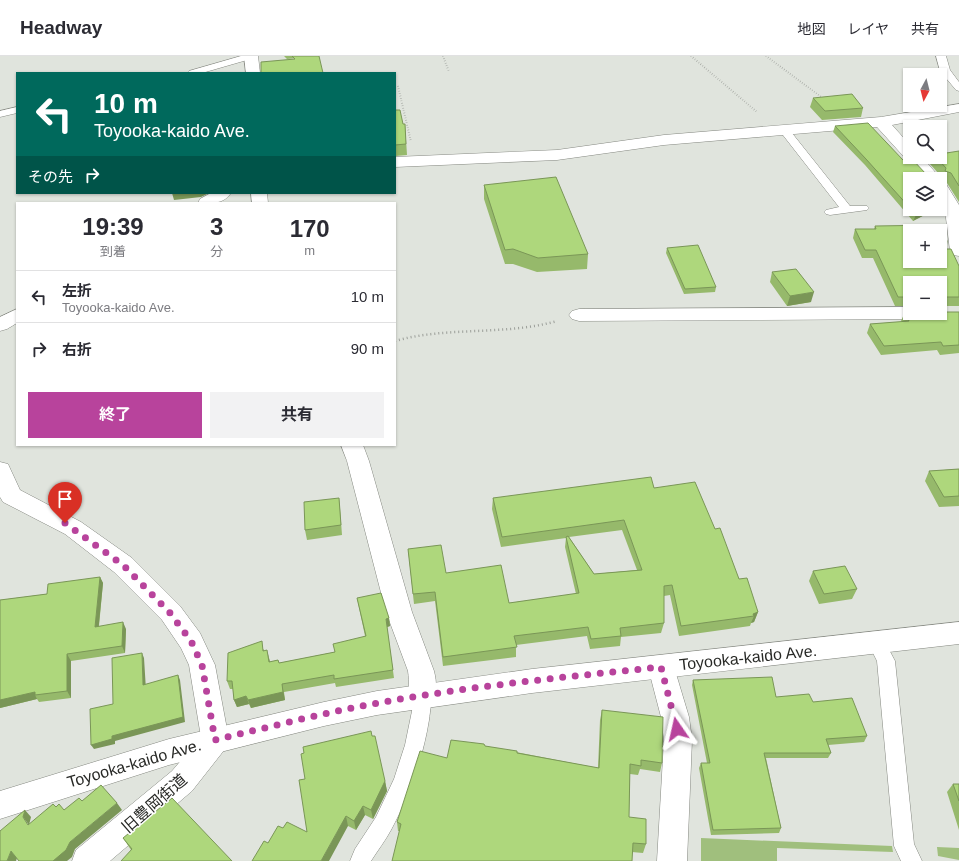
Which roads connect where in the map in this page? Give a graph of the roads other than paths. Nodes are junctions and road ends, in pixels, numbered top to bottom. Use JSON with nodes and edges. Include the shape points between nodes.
{"nodes":[{"id":1,"x":251,"y":56,"type":"edge"},
{"id":2,"x":942,"y":56,"type":"edge"},
{"id":3,"x":195,"y":72,"type":"edge"},
{"id":4,"x":253,"y":72,"type":"edge"},
{"id":5,"x":959,"y":88,"type":"edge"},
{"id":6,"x":959,"y":108,"type":"edge"},
{"id":7,"x":16,"y":110,"type":"edge"},
{"id":8,"x":0,"y":114,"type":"edge"},
{"id":9,"x":881,"y":122,"type":"junction"},
{"id":10,"x":781,"y":131,"type":"junction"},
{"id":11,"x":903,"y":146,"type":"edge"},
{"id":12,"x":396,"y":162,"type":"edge"},
{"id":13,"x":919,"y":164,"type":"edge"},
{"id":14,"x":927,"y":172,"type":"edge"},
{"id":15,"x":221,"y":194,"type":"edge"},
{"id":16,"x":947,"y":198,"type":"edge"},
{"id":17,"x":208,"y":202,"type":"edge"},
{"id":18,"x":863,"y":208,"type":"dead end"},
{"id":19,"x":847,"y":210,"type":"junction"},
{"id":20,"x":830,"y":212,"type":"dead end"},
{"id":21,"x":959,"y":251,"type":"edge"},
{"id":22,"x":903,"y":313,"type":"edge"},
{"id":23,"x":579,"y":315,"type":"road end"},
{"id":24,"x":16,"y":316,"type":"edge"},
{"id":25,"x":0,"y":325,"type":"edge"},
{"id":26,"x":352,"y":446,"type":"edge"},
{"id":27,"x":0,"y":470,"type":"edge"},
{"id":28,"x":959,"y":634,"type":"edge"},
{"id":29,"x":878,"y":643,"type":"junction"},
{"id":30,"x":661,"y":667,"type":"junction"},
{"id":31,"x":422,"y":696,"type":"junction"},
{"id":32,"x":215,"y":740,"type":"junction"},
{"id":33,"x":0,"y":805,"type":"edge"},
{"id":34,"x":94,"y":859,"type":"edge"},
{"id":35,"x":360,"y":861,"type":"edge"},
{"id":36,"x":672,"y":861,"type":"edge"},
{"id":37,"x":912,"y":861,"type":"edge"}],
"edges":[{"from":1,"to":3,"type":"lane"},
{"from":1,"to":4,"type":"street"},
{"from":2,"to":5,"type":"lane","via":[[944,71]]},
{"from":6,"to":9,"type":"street"},
{"from":7,"to":8,"type":"lane"},
{"from":9,"to":10,"type":"street"},
{"from":9,"to":11,"type":"street"},
{"from":10,"to":12,"type":"street","via":[[664,140],[557,154]]},
{"from":10,"to":19,"type":"lane"},
{"from":13,"to":14,"type":"street"},
{"from":15,"to":17,"type":"street"},
{"from":16,"to":21,"type":"street","via":[[953,210]]},
{"from":18,"to":19,"type":"lane"},
{"from":19,"to":20,"type":"lane"},
{"from":22,"to":23,"type":"street"},
{"from":24,"to":25,"type":"street"},
{"from":26,"to":31,"type":"street","via":[[399,612],[421,671]]},
{"from":27,"to":32,"type":"street","via":[[10,496],[86,537],[123,565],[170,613],[191,641],[202,665]]},
{"from":28,"to":29,"type":"street","name":"Toyooka-kaido Ave."},
{"from":29,"to":30,"type":"street","name":"Toyooka-kaido Ave."},
{"from":29,"to":37,"type":"lane","via":[[886,661],[904,846]]},
{"from":30,"to":31,"type":"street","name":"Toyooka-kaido Ave."},
{"from":30,"to":36,"type":"street","via":[[675,717],[678,740]]},
{"from":31,"to":32,"type":"street","name":"Toyooka-kaido Ave.","via":[[324,714]]},
{"from":31,"to":35,"type":"lane","via":[[421,713],[411,755],[400,788]]},
{"from":32,"to":33,"type":"street","name":"Toyooka-kaido Ave.","via":[[123,765]]},
{"from":32,"to":34,"type":"street","name":"旧豊岡街道","via":[[182,781]]}]}
